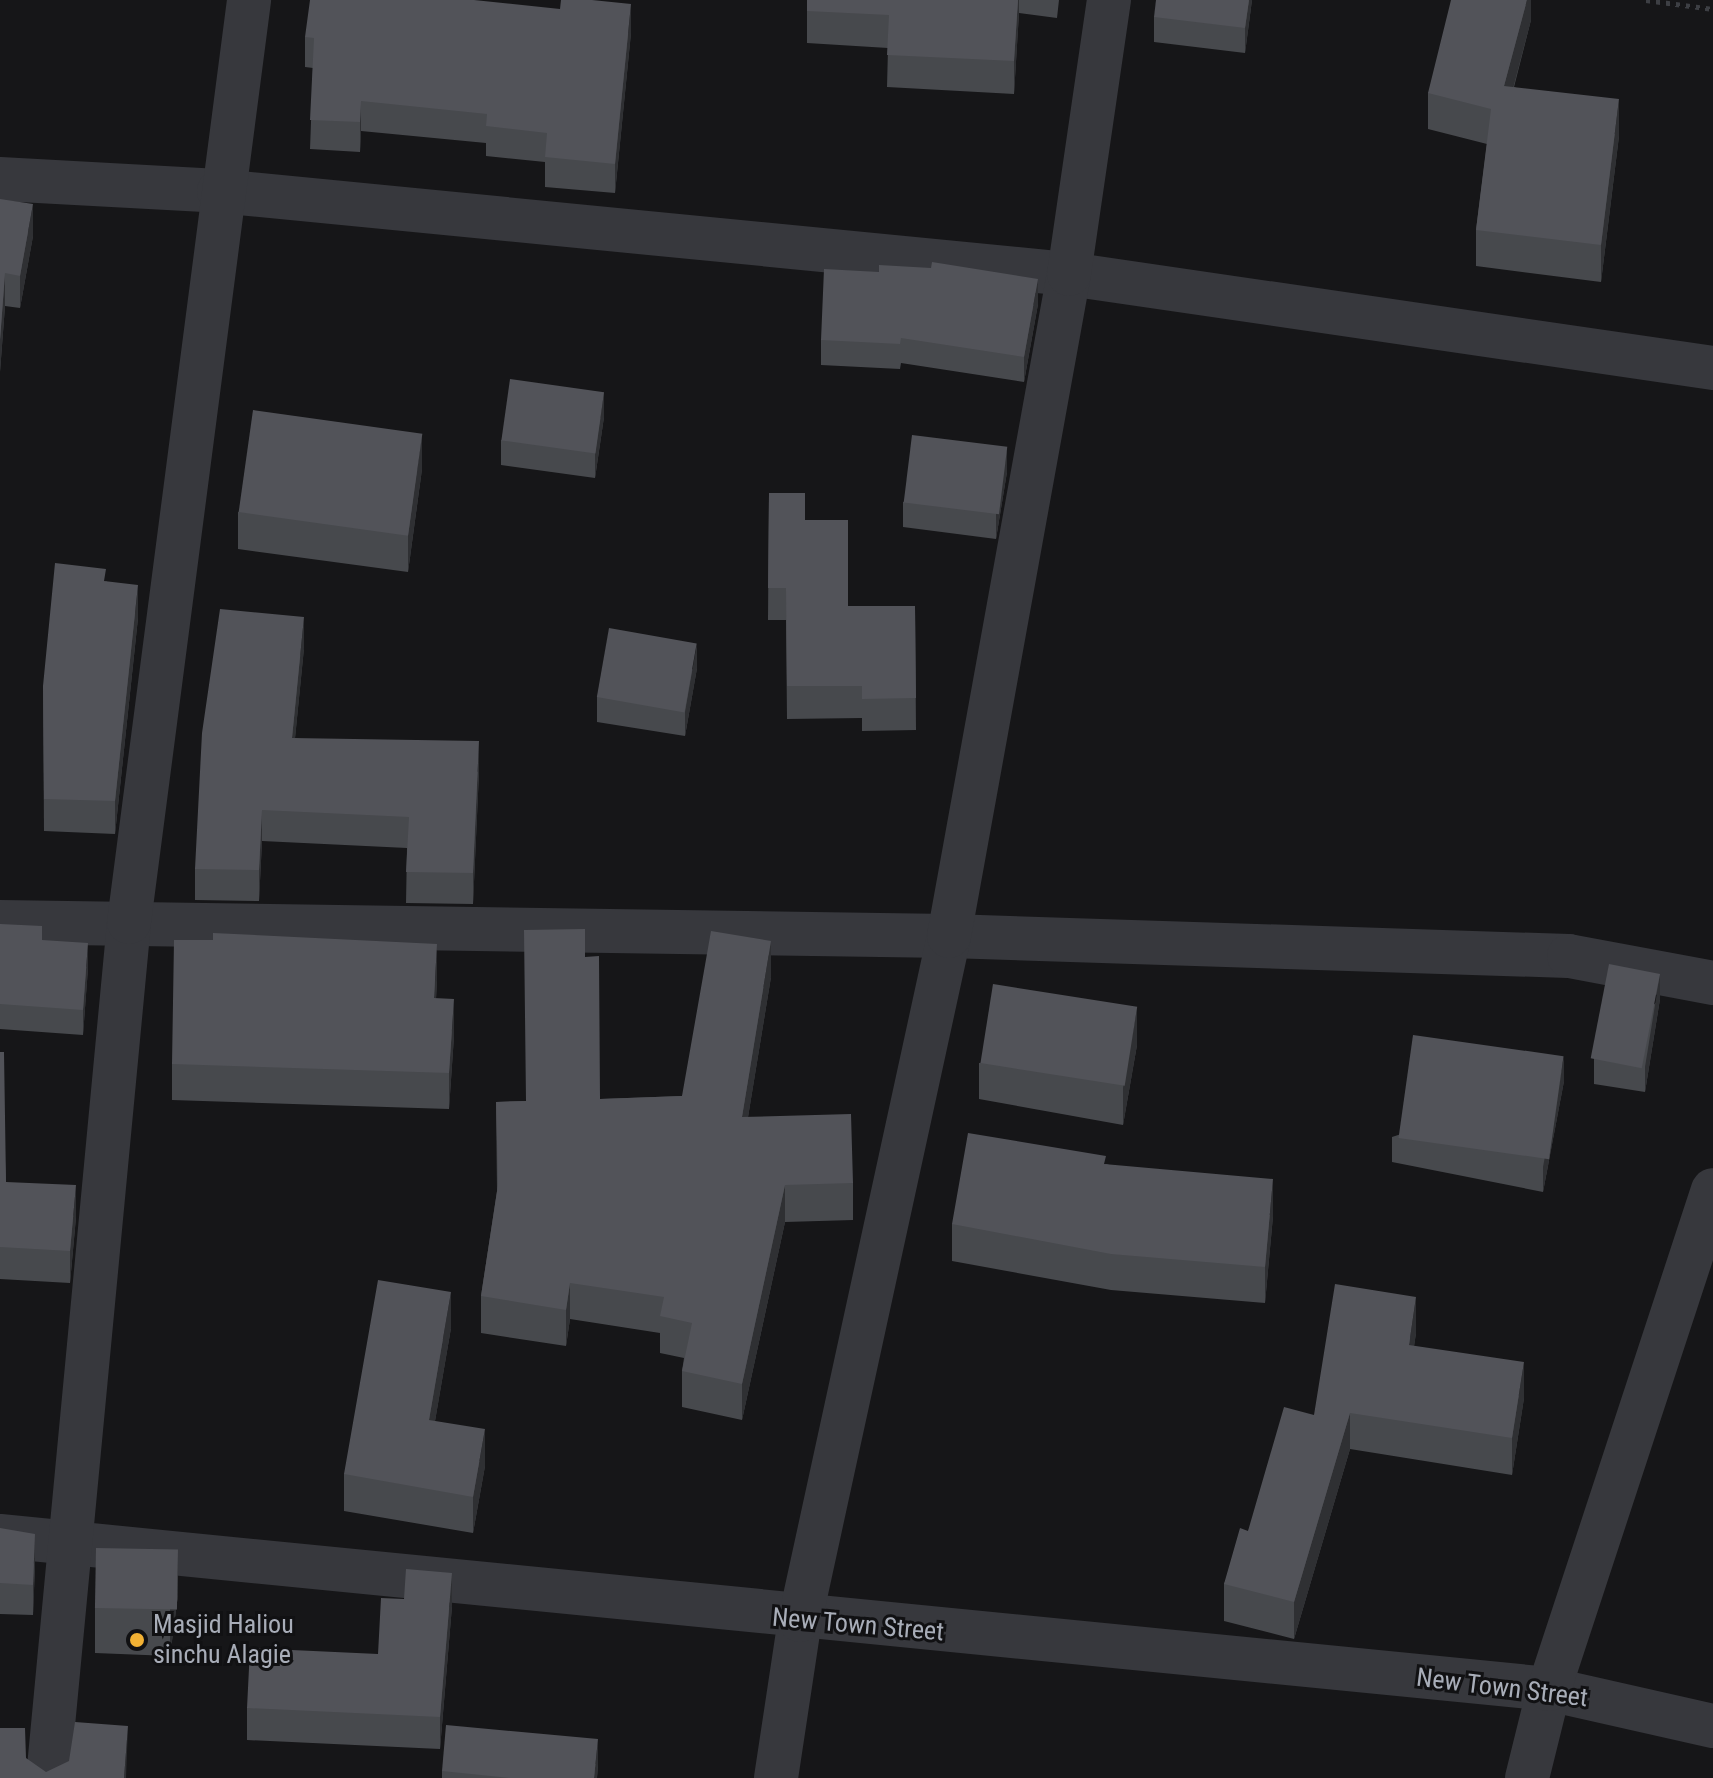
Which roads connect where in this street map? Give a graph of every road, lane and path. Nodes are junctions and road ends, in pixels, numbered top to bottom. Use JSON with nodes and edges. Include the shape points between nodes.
{"nodes":[{"id":1,"x":249,"y":0,"type":"edge"},
{"id":2,"x":1109,"y":0,"type":"edge"},
{"id":3,"x":1646,"y":0,"type":"edge"},
{"id":4,"x":1713,"y":9,"type":"edge"},
{"id":5,"x":0,"y":179,"type":"edge"},
{"id":6,"x":219,"y":191,"type":"junction"},
{"id":7,"x":1069,"y":274,"type":"junction"},
{"id":8,"x":1713,"y":368,"type":"edge"},
{"id":9,"x":0,"y":922,"type":"edge"},
{"id":10,"x":129,"y":922,"type":"junction"},
{"id":11,"x":949,"y":936,"type":"junction"},
{"id":12,"x":1713,"y":983,"type":"edge"},
{"id":13,"x":1713,"y":1190,"type":"edge"},
{"id":14,"x":0,"y":1536,"type":"edge"},
{"id":15,"x":68,"y":1545,"type":"junction"},
{"id":16,"x":800,"y":1620,"type":"junction"},
{"id":17,"x":1549,"y":1689,"type":"junction"},
{"id":18,"x":1713,"y":1726,"type":"edge"},
{"id":19,"x":48,"y":1778,"type":"edge"},
{"id":20,"x":776,"y":1778,"type":"edge"},
{"id":21,"x":1527,"y":1778,"type":"edge"}],
"edges":[{"from":1,"to":6,"type":"street"},
{"from":2,"to":7,"type":"street"},
{"from":3,"to":4,"type":"path"},
{"from":5,"to":6,"type":"street"},
{"from":6,"to":7,"type":"street"},
{"from":6,"to":10,"type":"street"},
{"from":7,"to":8,"type":"street"},
{"from":7,"to":11,"type":"street"},
{"from":9,"to":10,"type":"street"},
{"from":10,"to":11,"type":"street"},
{"from":10,"to":15,"type":"street"},
{"from":11,"to":12,"type":"street","via":[[1569,956]]},
{"from":11,"to":16,"type":"street"},
{"from":13,"to":17,"type":"street"},
{"from":14,"to":15,"type":"street","name":"New Town Street"},
{"from":15,"to":16,"type":"street","name":"New Town Street"},
{"from":15,"to":19,"type":"street"},
{"from":16,"to":17,"type":"street","name":"New Town Street"},
{"from":16,"to":20,"type":"street"},
{"from":17,"to":18,"type":"street","name":"New Town Street"},
{"from":17,"to":21,"type":"street"}]}
